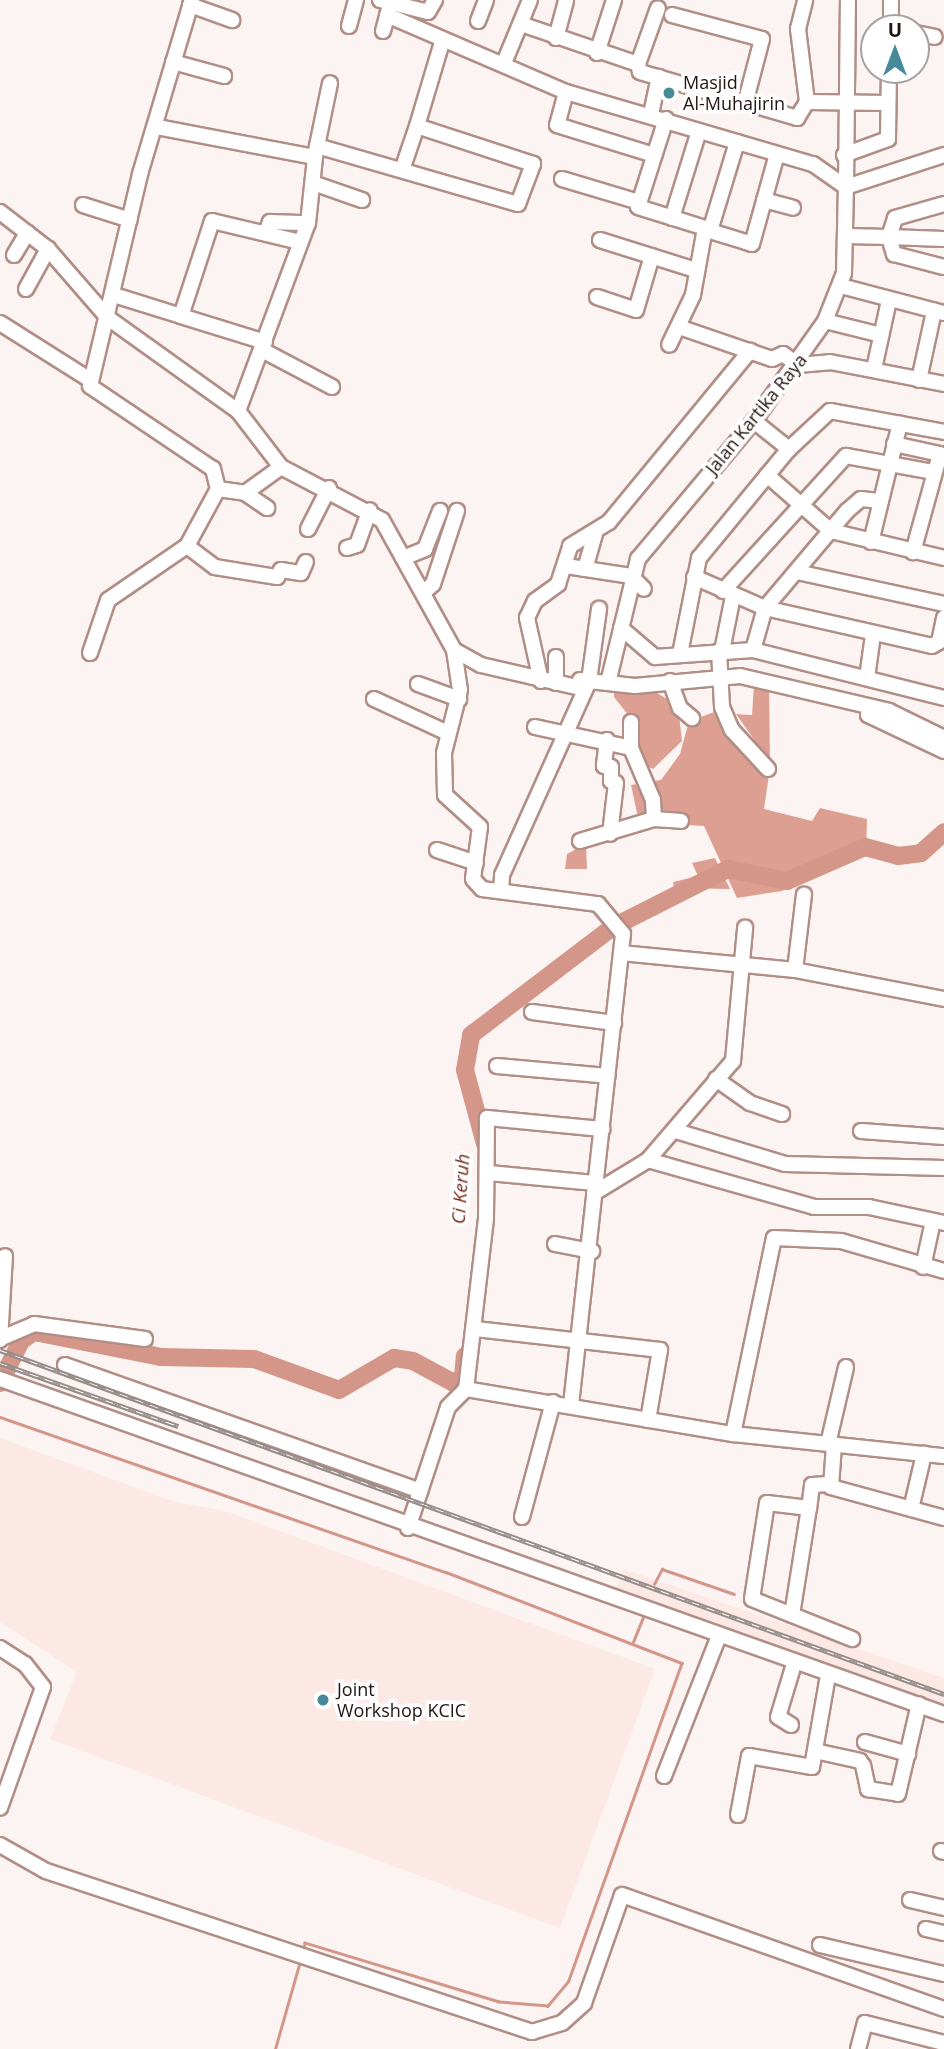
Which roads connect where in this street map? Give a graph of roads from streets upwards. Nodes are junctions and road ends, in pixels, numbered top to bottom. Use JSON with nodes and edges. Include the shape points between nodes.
{"nodes":[{"id":1,"x":356,"y":0,"type":"edge"},
{"id":2,"x":435,"y":0,"type":"edge"},
{"id":3,"x":486,"y":0,"type":"edge"},
{"id":4,"x":530,"y":0,"type":"edge"},
{"id":5,"x":566,"y":0,"type":"edge"},
{"id":6,"x":614,"y":0,"type":"edge"},
{"id":7,"x":805,"y":0,"type":"edge"},
{"id":8,"x":848,"y":0,"type":"edge"},
{"id":9,"x":191,"y":2,"type":"edge"},
{"id":10,"x":387,"y":5,"type":"edge"},
{"id":11,"x":658,"y":8,"type":"dead end"},
{"id":12,"x":673,"y":15,"type":"dead end"},
{"id":13,"x":232,"y":20,"type":"dead end"},
{"id":14,"x":478,"y":21,"type":"dead end"},
{"id":15,"x":521,"y":24,"type":"junction"},
{"id":16,"x":349,"y":26,"type":"dead end"},
{"id":17,"x":383,"y":31,"type":"dead end"},
{"id":18,"x":930,"y":36,"type":"edge"},
{"id":19,"x":935,"y":37,"type":"dead end"},
{"id":20,"x":556,"y":38,"type":"junction"},
{"id":21,"x":442,"y":42,"type":"junction"},
{"id":22,"x":597,"y":53,"type":"junction"},
{"id":23,"x":173,"y":62,"type":"junction"},
{"id":24,"x":504,"y":63,"type":"junction"},
{"id":25,"x":638,"y":64,"type":"junction"},
{"id":26,"x":224,"y":76,"type":"dead end"},
{"id":27,"x":659,"y":77,"type":"junction"},
{"id":28,"x":330,"y":83,"type":"dead end"},
{"id":29,"x":889,"y":84,"type":"edge"},
{"id":30,"x":566,"y":92,"type":"junction"},
{"id":31,"x":807,"y":102,"type":"junction"},
{"id":32,"x":843,"y":103,"type":"junction"},
{"id":33,"x":888,"y":103,"type":"junction"},
{"id":34,"x":745,"y":104,"type":"junction"},
{"id":35,"x":651,"y":114,"type":"junction"},
{"id":36,"x":667,"y":119,"type":"junction"},
{"id":37,"x":417,"y":126,"type":"junction"},
{"id":38,"x":157,"y":127,"type":"junction"},
{"id":39,"x":699,"y":131,"type":"junction"},
{"id":40,"x":737,"y":142,"type":"junction"},
{"id":41,"x":316,"y":152,"type":"junction"},
{"id":42,"x":777,"y":154,"type":"junction"},
{"id":43,"x":654,"y":155,"type":"junction"},
{"id":44,"x":844,"y":155,"type":"junction"},
{"id":45,"x":944,"y":155,"type":"edge"},
{"id":46,"x":402,"y":170,"type":"junction"},
{"id":47,"x":562,"y":179,"type":"dead end"},
{"id":48,"x":313,"y":183,"type":"junction"},
{"id":49,"x":846,"y":187,"type":"junction"},
{"id":50,"x":362,"y":200,"type":"dead end"},
{"id":51,"x":764,"y":200,"type":"junction"},
{"id":52,"x":639,"y":202,"type":"junction"},
{"id":53,"x":944,"y":204,"type":"edge"},
{"id":54,"x":83,"y":205,"type":"dead end"},
{"id":55,"x":793,"y":208,"type":"dead end"},
{"id":56,"x":0,"y":212,"type":"edge"},
{"id":57,"x":672,"y":218,"type":"junction"},
{"id":58,"x":130,"y":220,"type":"junction"},
{"id":59,"x":308,"y":223,"type":"junction"},
{"id":60,"x":27,"y":233,"type":"junction"},
{"id":61,"x":266,"y":233,"type":"junction"},
{"id":62,"x":846,"y":236,"type":"junction"},
{"id":63,"x":889,"y":237,"type":"junction"},
{"id":64,"x":944,"y":239,"type":"edge"},
{"id":65,"x":600,"y":240,"type":"dead end"},
{"id":66,"x":300,"y":242,"type":"junction"},
{"id":67,"x":48,"y":249,"type":"junction"},
{"id":68,"x":15,"y":255,"type":"dead end"},
{"id":69,"x":652,"y":256,"type":"junction"},
{"id":70,"x":944,"y":267,"type":"edge"},
{"id":71,"x":696,"y":270,"type":"junction"},
{"id":72,"x":841,"y":286,"type":"junction"},
{"id":73,"x":26,"y":289,"type":"dead end"},
{"id":74,"x":597,"y":297,"type":"dead end"},
{"id":75,"x":890,"y":300,"type":"junction"},
{"id":76,"x":110,"y":309,"type":"junction"},
{"id":77,"x":939,"y":312,"type":"edge"},
{"id":78,"x":181,"y":316,"type":"junction"},
{"id":79,"x":825,"y":321,"type":"junction"},
{"id":80,"x":0,"y":323,"type":"edge"},
{"id":81,"x":679,"y":327,"type":"junction"},
{"id":82,"x":881,"y":335,"type":"junction"},
{"id":83,"x":669,"y":345,"type":"dead end"},
{"id":84,"x":265,"y":347,"type":"junction"},
{"id":85,"x":750,"y":351,"type":"junction"},
{"id":86,"x":798,"y":365,"type":"junction"},
{"id":87,"x":874,"y":369,"type":"junction"},
{"id":88,"x":90,"y":380,"type":"junction"},
{"id":89,"x":919,"y":380,"type":"junction"},
{"id":90,"x":944,"y":384,"type":"edge"},
{"id":91,"x":332,"y":387,"type":"dead end"},
{"id":92,"x":241,"y":408,"type":"junction"},
{"id":93,"x":754,"y":421,"type":"junction"},
{"id":94,"x":900,"y":423,"type":"junction"},
{"id":95,"x":944,"y":432,"type":"edge"},
{"id":96,"x":894,"y":444,"type":"junction"},
{"id":97,"x":789,"y":449,"type":"junction"},
{"id":98,"x":890,"y":463,"type":"junction"},
{"id":99,"x":281,"y":467,"type":"junction"},
{"id":100,"x":933,"y":472,"type":"junction"},
{"id":101,"x":767,"y":475,"type":"junction"},
{"id":102,"x":329,"y":488,"type":"junction"},
{"id":103,"x":218,"y":489,"type":"junction"},
{"id":104,"x":245,"y":493,"type":"junction"},
{"id":105,"x":881,"y":501,"type":"junction"},
{"id":106,"x":800,"y":504,"type":"junction"},
{"id":107,"x":267,"y":508,"type":"dead end"},
{"id":108,"x":370,"y":510,"type":"junction"},
{"id":109,"x":440,"y":511,"type":"dead end"},
{"id":110,"x":457,"y":511,"type":"dead end"},
{"id":111,"x":308,"y":529,"type":"dead end"},
{"id":112,"x":831,"y":531,"type":"junction"},
{"id":113,"x":595,"y":533,"type":"junction"},
{"id":114,"x":871,"y":542,"type":"junction"},
{"id":115,"x":187,"y":546,"type":"junction"},
{"id":116,"x":347,"y":548,"type":"dead end"},
{"id":117,"x":914,"y":552,"type":"junction"},
{"id":118,"x":408,"y":555,"type":"junction"},
{"id":119,"x":944,"y":558,"type":"edge"},
{"id":120,"x":306,"y":562,"type":"dead end"},
{"id":121,"x":566,"y":566,"type":"junction"},
{"id":122,"x":586,"y":569,"type":"junction"},
{"id":123,"x":797,"y":572,"type":"junction"},
{"id":124,"x":631,"y":576,"type":"junction"},
{"id":125,"x":695,"y":577,"type":"junction"},
{"id":126,"x":644,"y":589,"type":"dead end"},
{"id":127,"x":426,"y":591,"type":"junction"},
{"id":128,"x":728,"y":594,"type":"junction"},
{"id":129,"x":944,"y":604,"type":"edge"},
{"id":130,"x":765,"y":608,"type":"junction"},
{"id":131,"x":599,"y":609,"type":"dead end"},
{"id":132,"x":944,"y":618,"type":"edge"},
{"id":133,"x":621,"y":628,"type":"junction"},
{"id":134,"x":873,"y":635,"type":"junction"},
{"id":135,"x":454,"y":650,"type":"junction"},
{"id":136,"x":754,"y":650,"type":"junction"},
{"id":137,"x":720,"y":651,"type":"junction"},
{"id":138,"x":90,"y":653,"type":"dead end"},
{"id":139,"x":680,"y":654,"type":"junction"},
{"id":140,"x":555,"y":657,"type":"dead end"},
{"id":141,"x":867,"y":678,"type":"junction"},
{"id":142,"x":549,"y":679,"type":"junction"},
{"id":143,"x":720,"y":680,"type":"junction"},
{"id":144,"x":608,"y":683,"type":"junction"},
{"id":145,"x":418,"y":684,"type":"dead end"},
{"id":146,"x":584,"y":684,"type":"junction"},
{"id":147,"x":670,"y":685,"type":"junction"},
{"id":148,"x":895,"y":686,"type":"junction"},
{"id":149,"x":944,"y":698,"type":"edge"},
{"id":150,"x":374,"y":699,"type":"dead end"},
{"id":151,"x":459,"y":699,"type":"junction"},
{"id":152,"x":869,"y":710,"type":"junction"},
{"id":153,"x":889,"y":712,"type":"junction"},
{"id":154,"x":692,"y":718,"type":"dead end"},
{"id":155,"x":631,"y":722,"type":"dead end"},
{"id":156,"x":535,"y":727,"type":"dead end"},
{"id":157,"x":448,"y":733,"type":"junction"},
{"id":158,"x":564,"y":733,"type":"junction"},
{"id":159,"x":944,"y":738,"type":"edge"},
{"id":160,"x":607,"y":740,"type":"junction"},
{"id":161,"x":944,"y":751,"type":"edge"},
{"id":162,"x":634,"y":757,"type":"junction"},
{"id":163,"x":768,"y":769,"type":"dead end"},
{"id":164,"x":654,"y":819,"type":"junction"},
{"id":165,"x":681,"y":821,"type":"dead end"},
{"id":166,"x":610,"y":834,"type":"junction"},
{"id":167,"x":580,"y":841,"type":"dead end"},
{"id":168,"x":437,"y":850,"type":"dead end"},
{"id":169,"x":476,"y":863,"type":"junction"},
{"id":170,"x":500,"y":891,"type":"junction"},
{"id":171,"x":804,"y":895,"type":"dead end"},
{"id":172,"x":745,"y":928,"type":"dead end"},
{"id":173,"x":621,"y":953,"type":"junction"},
{"id":174,"x":746,"y":967,"type":"junction"},
{"id":175,"x":795,"y":970,"type":"junction"},
{"id":176,"x":944,"y":999,"type":"edge"},
{"id":177,"x":532,"y":1012,"type":"dead end"},
{"id":178,"x":614,"y":1023,"type":"junction"},
{"id":179,"x":497,"y":1066,"type":"dead end"},
{"id":180,"x":608,"y":1076,"type":"junction"},
{"id":181,"x":716,"y":1079,"type":"junction"},
{"id":182,"x":782,"y":1114,"type":"dead end"},
{"id":183,"x":602,"y":1129,"type":"junction"},
{"id":184,"x":676,"y":1131,"type":"junction"},
{"id":185,"x":861,"y":1131,"type":"dead end"},
{"id":186,"x":944,"y":1137,"type":"edge"},
{"id":187,"x":648,"y":1160,"type":"junction"},
{"id":188,"x":944,"y":1168,"type":"edge"},
{"id":189,"x":489,"y":1172,"type":"junction"},
{"id":190,"x":595,"y":1188,"type":"junction"},
{"id":191,"x":938,"y":1222,"type":"edge"},
{"id":192,"x":555,"y":1244,"type":"dead end"},
{"id":193,"x":592,"y":1251,"type":"junction"},
{"id":194,"x":5,"y":1256,"type":"dead end"},
{"id":195,"x":923,"y":1267,"type":"junction"},
{"id":196,"x":944,"y":1271,"type":"edge"},
{"id":197,"x":477,"y":1329,"type":"junction"},
{"id":198,"x":2,"y":1338,"type":"edge"},
{"id":199,"x":145,"y":1339,"type":"dead end"},
{"id":200,"x":581,"y":1342,"type":"junction"},
{"id":201,"x":65,"y":1365,"type":"dead end"},
{"id":202,"x":846,"y":1367,"type":"dead end"},
{"id":203,"x":6,"y":1381,"type":"edge"},
{"id":204,"x":466,"y":1389,"type":"junction"},
{"id":205,"x":553,"y":1402,"type":"junction"},
{"id":206,"x":571,"y":1404,"type":"junction"},
{"id":207,"x":648,"y":1420,"type":"junction"},
{"id":208,"x":733,"y":1434,"type":"junction"},
{"id":209,"x":831,"y":1445,"type":"junction"},
{"id":210,"x":924,"y":1454,"type":"junction"},
{"id":211,"x":944,"y":1456,"type":"edge"},
{"id":212,"x":829,"y":1484,"type":"junction"},
{"id":213,"x":420,"y":1491,"type":"junction"},
{"id":214,"x":809,"y":1508,"type":"junction"},
{"id":215,"x":911,"y":1509,"type":"junction"},
{"id":216,"x":522,"y":1517,"type":"dead end"},
{"id":217,"x":944,"y":1518,"type":"edge"},
{"id":218,"x":408,"y":1528,"type":"junction"},
{"id":219,"x":792,"y":1615,"type":"junction"},
{"id":220,"x":718,"y":1638,"type":"junction"},
{"id":221,"x":852,"y":1639,"type":"dead end"},
{"id":222,"x":0,"y":1648,"type":"edge"},
{"id":223,"x":794,"y":1664,"type":"junction"},
{"id":224,"x":828,"y":1675,"type":"junction"},
{"id":225,"x":919,"y":1704,"type":"junction"},
{"id":226,"x":944,"y":1714,"type":"edge"},
{"id":227,"x":791,"y":1725,"type":"dead end"},
{"id":228,"x":865,"y":1742,"type":"dead end"},
{"id":229,"x":816,"y":1751,"type":"junction"},
{"id":230,"x":908,"y":1754,"type":"junction"},
{"id":231,"x":664,"y":1776,"type":"dead end"},
{"id":232,"x":0,"y":1808,"type":"edge"},
{"id":233,"x":738,"y":1815,"type":"dead end"},
{"id":234,"x":0,"y":1845,"type":"edge"},
{"id":235,"x":910,"y":1900,"type":"dead end"},
{"id":236,"x":944,"y":1908,"type":"edge"},
{"id":237,"x":926,"y":1929,"type":"dead end"},
{"id":238,"x":944,"y":1933,"type":"edge"},
{"id":239,"x":820,"y":1945,"type":"dead end"},
{"id":240,"x":944,"y":1974,"type":"edge"},
{"id":241,"x":944,"y":2009,"type":"edge"},
{"id":242,"x":944,"y":2043,"type":"edge"},
{"id":243,"x":858,"y":2049,"type":"edge"}],
"edges":[{"from":1,"to":16,"type":"street"},
{"from":2,"to":10,"type":"street","via":[[428,12]]},
{"from":3,"to":14,"type":"street"},
{"from":4,"to":15,"type":"street"},
{"from":5,"to":20,"type":"street"},
{"from":6,"to":22,"type":"street"},
{"from":7,"to":31,"type":"street","via":[[798,29]]},
{"from":8,"to":32,"type":"street","name":"Jalan Kartika Raya"},
{"from":9,"to":13,"type":"street"},
{"from":9,"to":23,"type":"street"},
{"from":10,"to":17,"type":"street"},
{"from":10,"to":21,"type":"street"},
{"from":11,"to":25,"type":"street"},
{"from":12,"to":34,"type":"street","via":[[762,39]]},
{"from":15,"to":20,"type":"street"},
{"from":15,"to":24,"type":"street"},
{"from":18,"to":19,"type":"street"},
{"from":20,"to":22,"type":"street"},
{"from":21,"to":24,"type":"street"},
{"from":21,"to":37,"type":"street"},
{"from":22,"to":25,"type":"street"},
{"from":23,"to":26,"type":"street"},
{"from":23,"to":38,"type":"street"},
{"from":24,"to":30,"type":"street"},
{"from":25,"to":27,"type":"street","via":[[640,72]]},
{"from":27,"to":34,"type":"street"},
{"from":27,"to":35,"type":"street"},
{"from":28,"to":41,"type":"street"},
{"from":29,"to":33,"type":"street"},
{"from":30,"to":35,"type":"street"},
{"from":30,"to":43,"type":"street","via":[[557,125]]},
{"from":31,"to":32,"type":"street"},
{"from":31,"to":34,"type":"street","via":[[797,118],[784,119]]},
{"from":32,"to":33,"type":"street"},
{"from":32,"to":44,"type":"street","name":"Jalan Kartika Raya"},
{"from":33,"to":44,"type":"street","via":[[888,139]]},
{"from":35,"to":36,"type":"street"},
{"from":36,"to":39,"type":"street"},
{"from":36,"to":43,"type":"street"},
{"from":37,"to":46,"type":"street"},
{"from":37,"to":46,"type":"street","via":[[533,164],[518,204]]},
{"from":38,"to":41,"type":"street"},
{"from":38,"to":58,"type":"street"},
{"from":39,"to":40,"type":"street"},
{"from":39,"to":57,"type":"street"},
{"from":40,"to":42,"type":"street"},
{"from":40,"to":51,"type":"street","via":[[710,231],[752,244]]},
{"from":41,"to":46,"type":"street"},
{"from":41,"to":48,"type":"street"},
{"from":42,"to":49,"type":"street","via":[[834,174]]},
{"from":42,"to":51,"type":"street"},
{"from":43,"to":52,"type":"street"},
{"from":44,"to":49,"type":"street","name":"Jalan Kartika Raya"},
{"from":45,"to":49,"type":"street"},
{"from":47,"to":52,"type":"street"},
{"from":48,"to":50,"type":"street"},
{"from":48,"to":59,"type":"street"},
{"from":49,"to":62,"type":"street","name":"Jalan Kartika Raya"},
{"from":51,"to":55,"type":"street"},
{"from":52,"to":57,"type":"street"},
{"from":53,"to":63,"type":"street","via":[[895,218]]},
{"from":54,"to":58,"type":"street"},
{"from":56,"to":60,"type":"street"},
{"from":57,"to":71,"type":"street","via":[[705,228]]},
{"from":58,"to":76,"type":"street"},
{"from":59,"to":61,"type":"street","via":[[270,222]]},
{"from":59,"to":66,"type":"street"},
{"from":60,"to":67,"type":"street"},
{"from":60,"to":68,"type":"street"},
{"from":61,"to":66,"type":"street"},
{"from":61,"to":78,"type":"street","via":[[212,221]]},
{"from":62,"to":63,"type":"street"},
{"from":62,"to":72,"type":"street","name":"Jalan Kartika Raya"},
{"from":63,"to":64,"type":"street"},
{"from":63,"to":70,"type":"street","via":[[894,254]]},
{"from":65,"to":69,"type":"street"},
{"from":66,"to":84,"type":"street"},
{"from":67,"to":73,"type":"street"},
{"from":67,"to":76,"type":"street"},
{"from":69,"to":71,"type":"street"},
{"from":69,"to":74,"type":"street","via":[[636,310]]},
{"from":71,"to":81,"type":"street"},
{"from":72,"to":75,"type":"street"},
{"from":72,"to":79,"type":"street","name":"Jalan Kartika Raya"},
{"from":75,"to":77,"type":"street"},
{"from":75,"to":82,"type":"street"},
{"from":76,"to":78,"type":"street"},
{"from":76,"to":88,"type":"street"},
{"from":76,"to":92,"type":"street"},
{"from":77,"to":89,"type":"street"},
{"from":78,"to":84,"type":"street"},
{"from":79,"to":82,"type":"street"},
{"from":79,"to":86,"type":"street","name":"Jalan Kartika Raya"},
{"from":80,"to":88,"type":"street"},
{"from":81,"to":83,"type":"street"},
{"from":81,"to":85,"type":"street"},
{"from":82,"to":87,"type":"street"},
{"from":84,"to":91,"type":"street"},
{"from":84,"to":92,"type":"street"},
{"from":85,"to":86,"type":"street","via":[[772,359],[783,354]]},
{"from":85,"to":113,"type":"street"},
{"from":86,"to":87,"type":"street"},
{"from":86,"to":93,"type":"street","name":"Jalan Kartika Raya"},
{"from":87,"to":89,"type":"street"},
{"from":88,"to":103,"type":"street","via":[[98,395],[215,471]]},
{"from":89,"to":90,"type":"street"},
{"from":92,"to":99,"type":"street"},
{"from":93,"to":97,"type":"street"},
{"from":93,"to":124,"type":"street","name":"Jalan Kartika Raya","via":[[646,545]]},
{"from":94,"to":95,"type":"street"},
{"from":94,"to":96,"type":"street"},
{"from":94,"to":97,"type":"street","via":[[830,411]]},
{"from":96,"to":98,"type":"street"},
{"from":96,"to":100,"type":"street","via":[[940,454]]},
{"from":97,"to":101,"type":"street"},
{"from":98,"to":100,"type":"street"},
{"from":98,"to":105,"type":"street"},
{"from":98,"to":106,"type":"street","via":[[846,456]]},
{"from":99,"to":102,"type":"street"},
{"from":99,"to":104,"type":"street"},
{"from":100,"to":117,"type":"street"},
{"from":101,"to":106,"type":"street"},
{"from":101,"to":125,"type":"street","via":[[709,541]]},
{"from":102,"to":108,"type":"street"},
{"from":102,"to":111,"type":"street"},
{"from":103,"to":104,"type":"street"},
{"from":103,"to":115,"type":"street"},
{"from":104,"to":107,"type":"street"},
{"from":105,"to":112,"type":"street","via":[[855,502]]},
{"from":105,"to":114,"type":"street"},
{"from":106,"to":112,"type":"street"},
{"from":106,"to":128,"type":"street"},
{"from":108,"to":116,"type":"street","via":[[356,545]]},
{"from":108,"to":118,"type":"street"},
{"from":109,"to":118,"type":"street","via":[[425,548]]},
{"from":110,"to":127,"type":"street"},
{"from":112,"to":114,"type":"street"},
{"from":112,"to":123,"type":"street"},
{"from":113,"to":121,"type":"street","via":[[573,542]]},
{"from":113,"to":122,"type":"street"},
{"from":114,"to":117,"type":"street"},
{"from":115,"to":120,"type":"street","via":[[215,567],[277,577],[281,570],[300,573]]},
{"from":115,"to":138,"type":"street","via":[[108,600]]},
{"from":117,"to":119,"type":"street"},
{"from":118,"to":127,"type":"street"},
{"from":121,"to":122,"type":"street"},
{"from":121,"to":142,"type":"street","via":[[527,618]]},
{"from":122,"to":124,"type":"street"},
{"from":123,"to":129,"type":"street"},
{"from":123,"to":130,"type":"street"},
{"from":124,"to":126,"type":"street"},
{"from":124,"to":133,"type":"street","name":"Jalan Kartika Raya"},
{"from":125,"to":128,"type":"street"},
{"from":125,"to":139,"type":"street"},
{"from":127,"to":135,"type":"street"},
{"from":128,"to":130,"type":"street"},
{"from":128,"to":137,"type":"street"},
{"from":130,"to":134,"type":"street"},
{"from":130,"to":136,"type":"street"},
{"from":131,"to":146,"type":"street"},
{"from":132,"to":134,"type":"street","via":[[937,645]]},
{"from":133,"to":139,"type":"street","via":[[653,656]]},
{"from":133,"to":144,"type":"street","name":"Jalan Kartika Raya"},
{"from":134,"to":141,"type":"street"},
{"from":135,"to":142,"type":"street","via":[[481,665]]},
{"from":135,"to":151,"type":"street"},
{"from":136,"to":137,"type":"street"},
{"from":136,"to":141,"type":"street"},
{"from":137,"to":139,"type":"street"},
{"from":137,"to":143,"type":"street"},
{"from":140,"to":142,"type":"street"},
{"from":141,"to":148,"type":"street"},
{"from":142,"to":146,"type":"street"},
{"from":143,"to":147,"type":"street"},
{"from":143,"to":152,"type":"street"},
{"from":143,"to":163,"type":"street","via":[[732,730]]},
{"from":144,"to":146,"type":"street"},
{"from":144,"to":147,"type":"street"},
{"from":145,"to":151,"type":"street"},
{"from":146,"to":158,"type":"street"},
{"from":147,"to":154,"type":"street"},
{"from":148,"to":149,"type":"street"},
{"from":148,"to":153,"type":"street"},
{"from":150,"to":157,"type":"street"},
{"from":151,"to":157,"type":"street"},
{"from":152,"to":153,"type":"street"},
{"from":152,"to":161,"type":"street"},
{"from":153,"to":159,"type":"street"},
{"from":155,"to":162,"type":"street"},
{"from":156,"to":158,"type":"street"},
{"from":157,"to":169,"type":"street","via":[[445,795],[480,827]]},
{"from":158,"to":160,"type":"street"},
{"from":158,"to":170,"type":"street"},
{"from":160,"to":162,"type":"street"},
{"from":160,"to":166,"type":"street","via":[[604,766],[611,767],[611,781],[617,783]]},
{"from":162,"to":164,"type":"street"},
{"from":164,"to":165,"type":"street"},
{"from":164,"to":166,"type":"street"},
{"from":166,"to":167,"type":"street"},
{"from":168,"to":169,"type":"street"},
{"from":169,"to":170,"type":"street","via":[[476,884]]},
{"from":170,"to":173,"type":"street","via":[[598,904],[623,934]]},
{"from":171,"to":175,"type":"street"},
{"from":172,"to":174,"type":"street"},
{"from":173,"to":174,"type":"street"},
{"from":173,"to":178,"type":"street"},
{"from":174,"to":175,"type":"street"},
{"from":174,"to":181,"type":"street","via":[[737,1054]]},
{"from":175,"to":176,"type":"street"},
{"from":177,"to":178,"type":"street"},
{"from":178,"to":180,"type":"street"},
{"from":179,"to":180,"type":"street"},
{"from":180,"to":183,"type":"street"},
{"from":181,"to":182,"type":"street","via":[[750,1103]]},
{"from":181,"to":184,"type":"street"},
{"from":183,"to":189,"type":"street","via":[[486,1118]]},
{"from":183,"to":190,"type":"street"},
{"from":184,"to":187,"type":"street"},
{"from":184,"to":188,"type":"street","via":[[785,1164]]},
{"from":185,"to":186,"type":"street"},
{"from":187,"to":190,"type":"street"},
{"from":187,"to":191,"type":"street","via":[[814,1207],[869,1207]]},
{"from":189,"to":190,"type":"street"},
{"from":189,"to":197,"type":"street"},
{"from":190,"to":193,"type":"street"},
{"from":191,"to":195,"type":"street"},
{"from":192,"to":193,"type":"street"},
{"from":193,"to":200,"type":"street"},
{"from":194,"to":198,"type":"street"},
{"from":195,"to":196,"type":"street"},
{"from":195,"to":208,"type":"street","via":[[841,1241],[774,1238]]},
{"from":197,"to":200,"type":"street"},
{"from":197,"to":204,"type":"street"},
{"from":198,"to":199,"type":"street","via":[[34,1324]]},
{"from":200,"to":206,"type":"street"},
{"from":200,"to":207,"type":"street","via":[[660,1350]]},
{"from":201,"to":213,"type":"street"},
{"from":202,"to":209,"type":"street"},
{"from":203,"to":218,"type":"street"},
{"from":204,"to":205,"type":"street"},
{"from":204,"to":213,"type":"street","via":[[448,1407]]},
{"from":205,"to":206,"type":"street"},
{"from":205,"to":216,"type":"street"},
{"from":206,"to":207,"type":"street"},
{"from":207,"to":208,"type":"street"},
{"from":208,"to":209,"type":"street"},
{"from":209,"to":210,"type":"street"},
{"from":209,"to":212,"type":"street"},
{"from":210,"to":211,"type":"street"},
{"from":210,"to":215,"type":"street"},
{"from":212,"to":214,"type":"street","via":[[812,1485]]},
{"from":212,"to":215,"type":"street"},
{"from":213,"to":218,"type":"street"},
{"from":214,"to":219,"type":"street"},
{"from":214,"to":219,"type":"street","via":[[767,1503],[764,1519],[752,1600]]},
{"from":215,"to":217,"type":"street"},
{"from":218,"to":220,"type":"street"},
{"from":219,"to":221,"type":"street"},
{"from":220,"to":223,"type":"street"},
{"from":220,"to":231,"type":"street"},
{"from":222,"to":232,"type":"street","via":[[25,1664],[43,1687]]},
{"from":223,"to":224,"type":"street"},
{"from":223,"to":227,"type":"street","via":[[778,1717]]},
{"from":224,"to":225,"type":"street"},
{"from":224,"to":229,"type":"street"},
{"from":225,"to":226,"type":"street"},
{"from":225,"to":230,"type":"street"},
{"from":228,"to":230,"type":"street"},
{"from":229,"to":230,"type":"street","via":[[862,1763],[867,1787],[894,1795]]},
{"from":229,"to":233,"type":"street","via":[[809,1767],[747,1757]]},
{"from":234,"to":241,"type":"street","via":[[46,1871],[533,2032],[562,2023],[584,2003],[622,1895]]},
{"from":235,"to":236,"type":"street"},
{"from":237,"to":238,"type":"street"},
{"from":239,"to":240,"type":"street"},
{"from":242,"to":243,"type":"street","via":[[865,2022]]}]}
